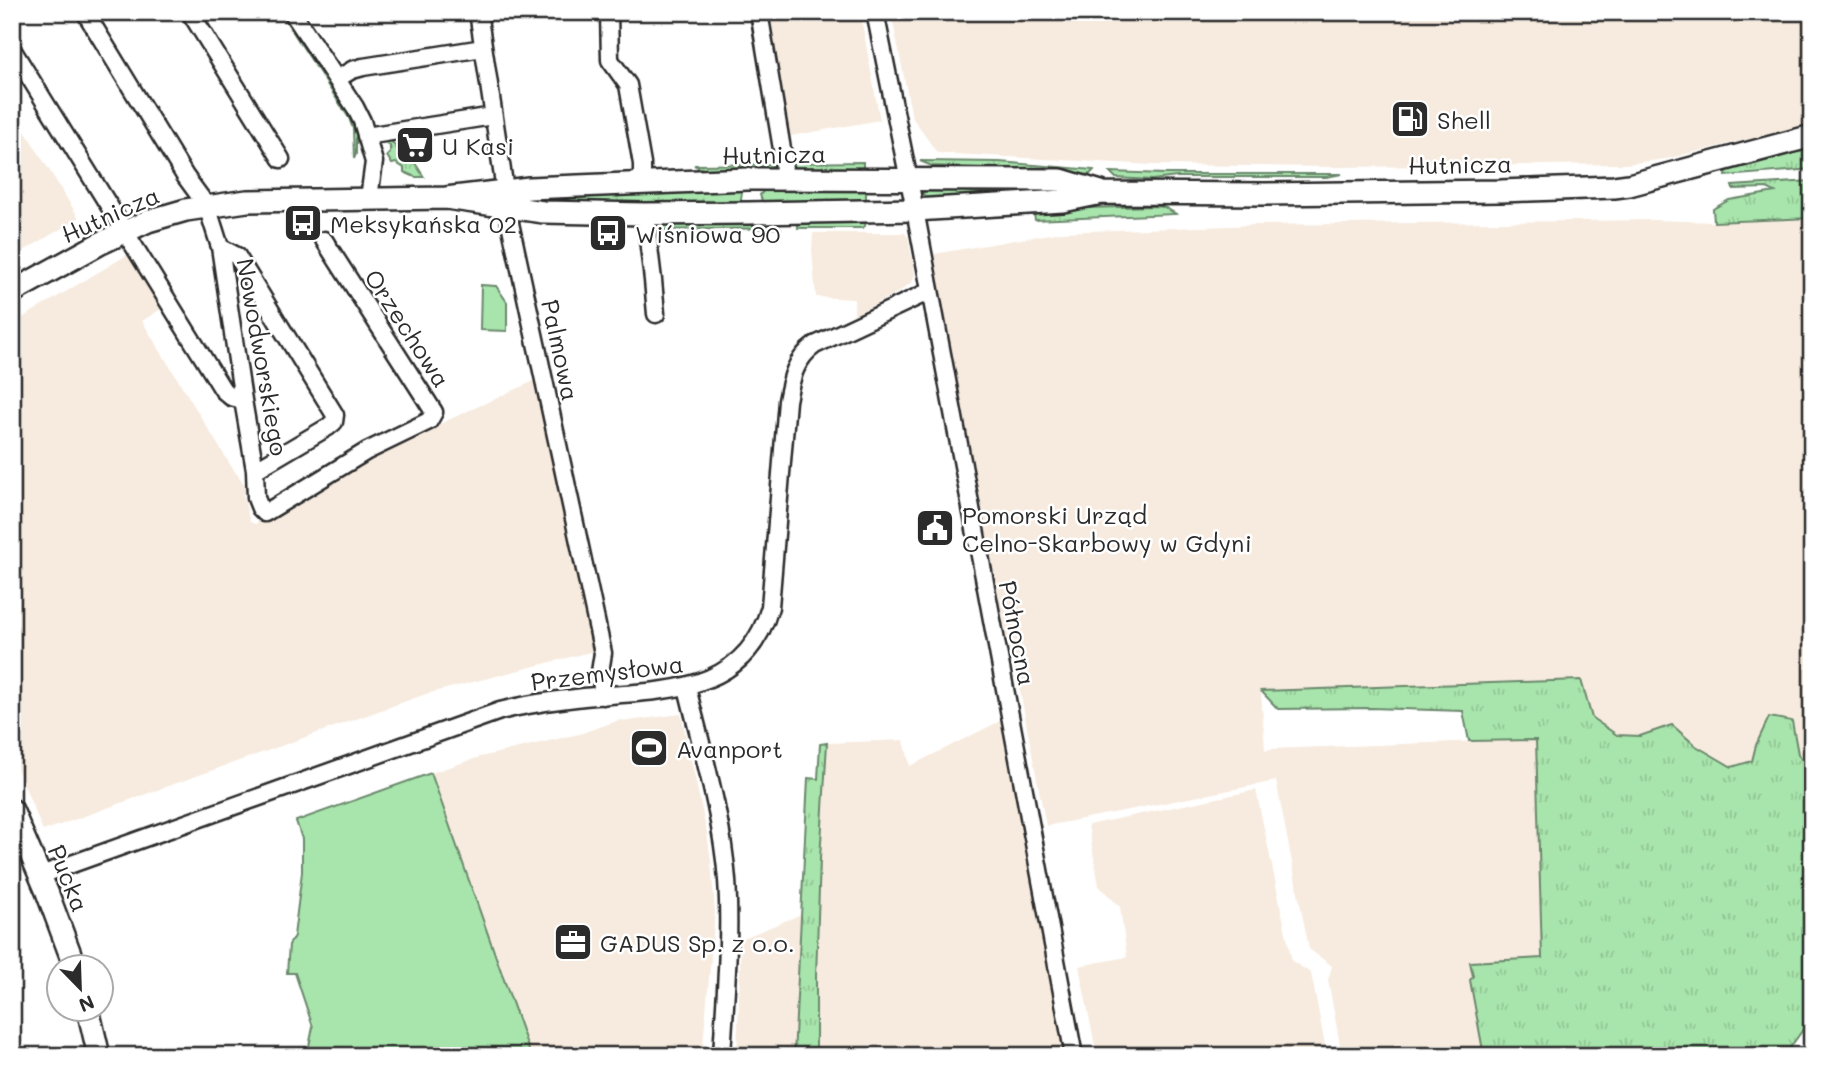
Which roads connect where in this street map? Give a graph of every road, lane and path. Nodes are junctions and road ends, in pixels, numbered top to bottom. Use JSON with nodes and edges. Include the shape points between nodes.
{"nodes":[{"id":1,"x":85,"y":12,"type":"edge"},
{"id":2,"x":190,"y":12,"type":"edge"},
{"id":3,"x":478,"y":12,"type":"edge"},
{"id":4,"x":609,"y":12,"type":"edge"},
{"id":5,"x":759,"y":12,"type":"edge"},
{"id":6,"x":876,"y":12,"type":"edge"},
{"id":7,"x":295,"y":13,"type":"edge"},
{"id":8,"x":483,"y":48,"type":"junction"},
{"id":9,"x":12,"y":49,"type":"edge"},
{"id":10,"x":337,"y":79,"type":"junction"},
{"id":11,"x":493,"y":116,"type":"junction"},
{"id":12,"x":366,"y":136,"type":"junction"},
{"id":13,"x":1812,"y":136,"type":"edge"},
{"id":14,"x":281,"y":159,"type":"dead end"},
{"id":15,"x":748,"y":179,"type":"junction"},
{"id":16,"x":783,"y":179,"type":"junction"},
{"id":17,"x":908,"y":179,"type":"junction"},
{"id":18,"x":642,"y":183,"type":"junction"},
{"id":19,"x":1102,"y":193,"type":"junction"},
{"id":20,"x":369,"y":198,"type":"junction"},
{"id":21,"x":507,"y":199,"type":"junction"},
{"id":22,"x":207,"y":206,"type":"junction"},
{"id":23,"x":915,"y":210,"type":"junction"},
{"id":24,"x":749,"y":213,"type":"junction"},
{"id":25,"x":645,"y":214,"type":"junction"},
{"id":26,"x":125,"y":231,"type":"junction"},
{"id":27,"x":324,"y":240,"type":"dead end"},
{"id":28,"x":220,"y":247,"type":"junction"},
{"id":29,"x":930,"y":291,"type":"junction"},
{"id":30,"x":12,"y":292,"type":"edge"},
{"id":31,"x":656,"y":314,"type":"dead end"},
{"id":32,"x":243,"y":400,"type":"junction"},
{"id":33,"x":256,"y":470,"type":"junction"},
{"id":34,"x":687,"y":687,"type":"junction"},
{"id":35,"x":603,"y":696,"type":"junction"},
{"id":36,"x":12,"y":810,"type":"edge"},
{"id":37,"x":41,"y":875,"type":"junction"},
{"id":38,"x":70,"y":953,"type":"edge"},
{"id":39,"x":91,"y":1023,"type":"edge"},
{"id":40,"x":99,"y":1056,"type":"edge"},
{"id":41,"x":722,"y":1056,"type":"edge"},
{"id":42,"x":1074,"y":1056,"type":"edge"}],
"edges":[{"from":1,"to":22,"type":"street","name":"Nowodworskiego"},
{"from":2,"to":14,"type":"street"},
{"from":3,"to":8,"type":"street","name":"Palmowa"},
{"from":4,"to":18,"type":"street","via":[[610,60],[628,85]]},
{"from":5,"to":16,"type":"street"},
{"from":6,"to":17,"type":"street","name":"Północna"},
{"from":7,"to":10,"type":"street"},
{"from":8,"to":10,"type":"street","via":[[363,67]]},
{"from":8,"to":11,"type":"street","name":"Palmowa"},
{"from":9,"to":26,"type":"street"},
{"from":10,"to":12,"type":"street"},
{"from":11,"to":12,"type":"street"},
{"from":11,"to":21,"type":"street","name":"Palmowa"},
{"from":12,"to":20,"type":"street","via":[[374,162]]},
{"from":13,"to":19,"type":"main road","name":"Hutnicza","via":[[1614,187]]},
{"from":15,"to":16,"type":"main road","name":"Hutnicza"},
{"from":15,"to":18,"type":"main road","name":"Hutnicza"},
{"from":15,"to":24,"type":"main road"},
{"from":16,"to":17,"type":"main road","name":"Hutnicza"},
{"from":17,"to":19,"type":"main road","name":"Hutnicza","via":[[1061,180]]},
{"from":17,"to":23,"type":"street","name":"Północna"},
{"from":18,"to":21,"type":"main road","name":"Hutnicza","via":[[541,187]]},
{"from":19,"to":23,"type":"main road","name":"Hutnicza","via":[[1063,201]]},
{"from":20,"to":21,"type":"main road","name":"Hutnicza"},
{"from":20,"to":22,"type":"main road","name":"Hutnicza"},
{"from":21,"to":25,"type":"main road","name":"Hutnicza","via":[[543,212]]},
{"from":21,"to":35,"type":"street","name":"Palmowa","via":[[603,653]]},
{"from":22,"to":26,"type":"main road","name":"Hutnicza"},
{"from":22,"to":28,"type":"street","name":"Nowodworskiego"},
{"from":23,"to":24,"type":"main road","name":"Hutnicza"},
{"from":23,"to":29,"type":"street","name":"Północna"},
{"from":24,"to":25,"type":"main road","name":"Hutnicza"},
{"from":25,"to":31,"type":"street"},
{"from":26,"to":30,"type":"main road","name":"Hutnicza"},
{"from":26,"to":32,"type":"street","via":[[223,390]]},
{"from":27,"to":33,"type":"street","name":"Orzechowa","via":[[434,412],[429,421],[367,451],[265,513],[256,498]]},
{"from":28,"to":32,"type":"street","name":"Nowodworskiego"},
{"from":28,"to":33,"type":"street","name":"Nowodworskiego","via":[[237,256],[335,415],[328,427]]},
{"from":29,"to":34,"type":"street","name":"Przemysłowa","via":[[832,336],[800,359],[787,401],[768,614],[742,657],[709,680]]},
{"from":29,"to":42,"type":"street","name":"Północna"},
{"from":32,"to":33,"type":"street","name":"Nowodworskiego"},
{"from":34,"to":35,"type":"street","name":"Przemysłowa"},
{"from":34,"to":41,"type":"street","via":[[718,820],[727,881]]},
{"from":35,"to":37,"type":"street","name":"Przemysłowa","via":[[500,711]]},
{"from":36,"to":37,"type":"main road","name":"Pucka"},
{"from":37,"to":38,"type":"main road","name":"Pucka"},
{"from":39,"to":40,"type":"main road"}]}
